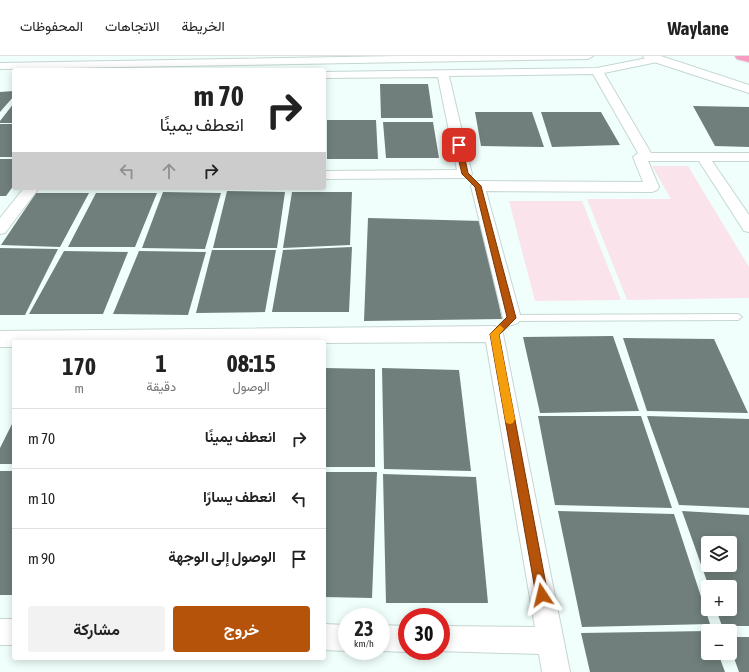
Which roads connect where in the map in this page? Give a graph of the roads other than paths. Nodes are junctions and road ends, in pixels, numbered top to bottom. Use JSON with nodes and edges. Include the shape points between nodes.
{"nodes":[{"id":1,"x":588,"y":56,"type":"edge"},
{"id":2,"x":677,"y":56,"type":"edge"},
{"id":3,"x":741,"y":56,"type":"edge"},
{"id":4,"x":613,"y":57,"type":"edge"},
{"id":5,"x":653,"y":58,"type":"edge"},
{"id":6,"x":749,"y":58,"type":"edge"},
{"id":7,"x":0,"y":66,"type":"edge"},
{"id":8,"x":597,"y":70,"type":"junction"},
{"id":9,"x":443,"y":73,"type":"junction"},
{"id":10,"x":326,"y":75,"type":"edge"},
{"id":11,"x":749,"y":80,"type":"edge"},
{"id":12,"x":749,"y":89,"type":"edge"},
{"id":13,"x":648,"y":157,"type":"junction"},
{"id":14,"x":703,"y":157,"type":"junction"},
{"id":15,"x":749,"y":157,"type":"edge"},
{"id":16,"x":465,"y":174,"type":"junction"},
{"id":17,"x":326,"y":175,"type":"edge"},
{"id":18,"x":478,"y":186,"type":"junction"},
{"id":19,"x":30,"y":190,"type":"edge"},
{"id":20,"x":749,"y":227,"type":"edge"},
{"id":21,"x":0,"y":229,"type":"edge"},
{"id":22,"x":738,"y":317,"type":"dead end"},
{"id":23,"x":512,"y":318,"type":"junction"},
{"id":24,"x":494,"y":334,"type":"junction"},
{"id":25,"x":0,"y":339,"type":"edge"},
{"id":26,"x":0,"y":632,"type":"edge"},
{"id":27,"x":12,"y":632,"type":"edge"},
{"id":28,"x":326,"y":637,"type":"edge"},
{"id":29,"x":338,"y":638,"type":"edge"},
{"id":30,"x":450,"y":639,"type":"edge"},
{"id":31,"x":551,"y":641,"type":"junction"},
{"id":32,"x":556,"y":672,"type":"edge"}],
"edges":[{"from":1,"to":7,"type":"street"},
{"from":2,"to":11,"type":"street"},
{"from":3,"to":6,"type":"highway"},
{"from":4,"to":5,"type":"street"},
{"from":5,"to":8,"type":"street"},
{"from":5,"to":12,"type":"street"},
{"from":8,"to":9,"type":"street"},
{"from":8,"to":13,"type":"street"},
{"from":9,"to":10,"type":"street"},
{"from":9,"to":16,"type":"street"},
{"from":13,"to":14,"type":"street"},
{"from":13,"to":18,"type":"street","via":[[640,156],[652,187]]},
{"from":14,"to":15,"type":"street"},
{"from":14,"to":20,"type":"street"},
{"from":16,"to":17,"type":"street"},
{"from":16,"to":18,"type":"street"},
{"from":18,"to":23,"type":"street"},
{"from":19,"to":21,"type":"street"},
{"from":22,"to":23,"type":"lane"},
{"from":23,"to":24,"type":"lane"},
{"from":24,"to":25,"type":"street"},
{"from":24,"to":31,"type":"street"},
{"from":26,"to":27,"type":"street"},
{"from":28,"to":29,"type":"street"},
{"from":30,"to":31,"type":"street"},
{"from":31,"to":32,"type":"street"}]}
